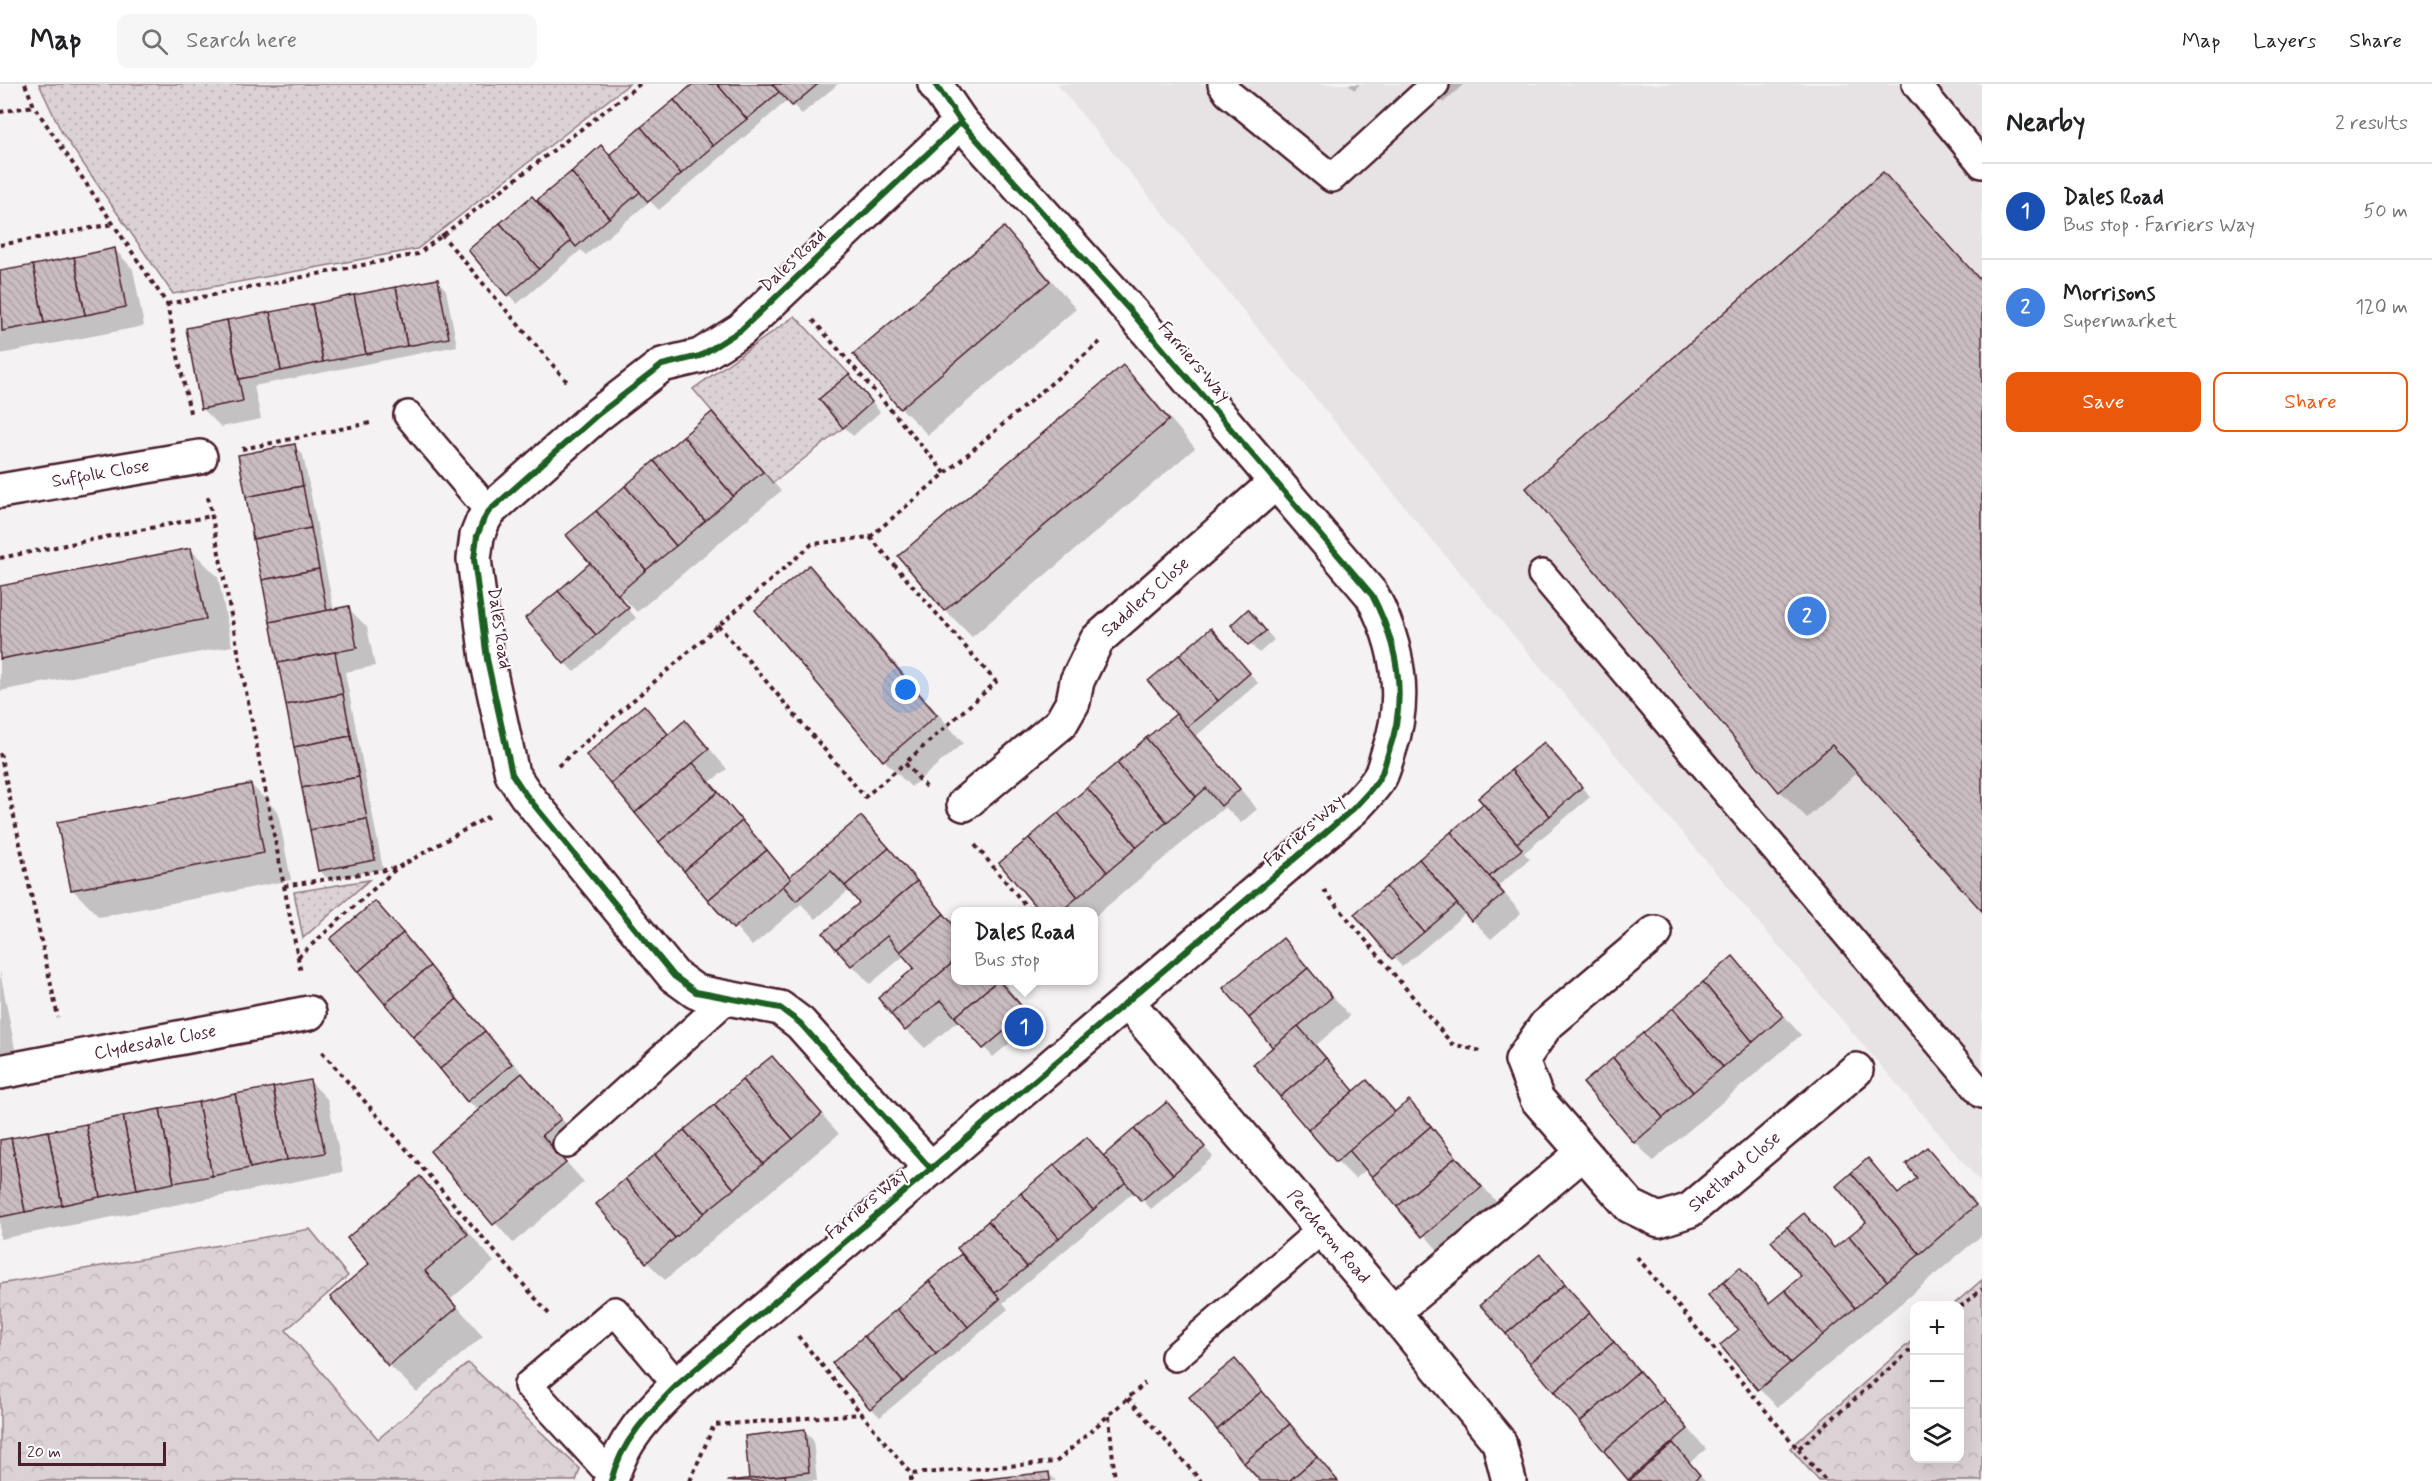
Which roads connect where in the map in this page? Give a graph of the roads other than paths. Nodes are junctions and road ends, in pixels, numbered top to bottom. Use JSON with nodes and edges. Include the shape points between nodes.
{"nodes":[{"id":1,"x":935,"y":84,"type":"edge"},
{"id":2,"x":1222,"y":84,"type":"edge"},
{"id":3,"x":1435,"y":84,"type":"edge"},
{"id":4,"x":1916,"y":84,"type":"edge"},
{"id":5,"x":961,"y":122,"type":"junction"},
{"id":6,"x":1982,"y":164,"type":"edge"},
{"id":7,"x":408,"y":415,"type":"road end"},
{"id":8,"x":200,"y":457,"type":"road end"},
{"id":9,"x":1276,"y":482,"type":"junction"},
{"id":10,"x":0,"y":492,"type":"edge"},
{"id":11,"x":489,"y":512,"type":"junction"},
{"id":12,"x":1542,"y":574,"type":"dead end"},
{"id":13,"x":964,"y":804,"type":"dead end"},
{"id":14,"x":1655,"y":933,"type":"dead end"},
{"id":15,"x":727,"y":999,"type":"junction"},
{"id":16,"x":1128,"y":1003,"type":"junction"},
{"id":17,"x":309,"y":1013,"type":"road end"},
{"id":18,"x":1856,"y":1070,"type":"dead end"},
{"id":19,"x":0,"y":1072,"type":"edge"},
{"id":20,"x":1982,"y":1094,"type":"edge"},
{"id":21,"x":567,"y":1144,"type":"dead end"},
{"id":22,"x":1583,"y":1153,"type":"junction"},
{"id":23,"x":931,"y":1169,"type":"junction"},
{"id":24,"x":1321,"y":1230,"type":"junction"},
{"id":25,"x":1393,"y":1312,"type":"junction"},
{"id":26,"x":1175,"y":1357,"type":"road end"},
{"id":27,"x":677,"y":1385,"type":"junction"},
{"id":28,"x":611,"y":1478,"type":"edge"},
{"id":29,"x":1509,"y":1481,"type":"edge"}],
"edges":[{"from":1,"to":5,"type":"street","name":"Farriers Way"},
{"from":2,"to":3,"type":"lane","via":[[1332,178]]},
{"from":4,"to":6,"type":"lane"},
{"from":5,"to":9,"type":"street","name":"Farriers Way","via":[[1133,314]]},
{"from":5,"to":11,"type":"street","name":"Dales Road","via":[[741,330],[700,356],[662,365],[596,416]]},
{"from":7,"to":11,"type":"lane"},
{"from":8,"to":10,"type":"street","name":"Suffolk Close"},
{"from":9,"to":13,"type":"street","name":"Saddlers Close","via":[[1096,640],[1061,723]]},
{"from":9,"to":16,"type":"street","name":"Farriers Way","via":[[1372,595],[1386,621],[1396,653],[1399,713],[1380,777],[1353,810]]},
{"from":11,"to":15,"type":"street","name":"Dales Road","via":[[477,536],[474,559],[487,659],[512,774],[674,976],[696,992]]},
{"from":12,"to":20,"type":"lane"},
{"from":14,"to":22,"type":"street","via":[[1546,1024],[1522,1060],[1537,1099]]},
{"from":15,"to":21,"type":"lane"},
{"from":15,"to":23,"type":"street","name":"Dales Road","via":[[780,1008],[800,1023]]},
{"from":16,"to":23,"type":"street","name":"Farriers Way"},
{"from":16,"to":24,"type":"street","name":"Percheron Road"},
{"from":17,"to":19,"type":"street","name":"Clydesdale Close"},
{"from":18,"to":22,"type":"street","name":"Shetland Close","via":[[1690,1210],[1659,1220],[1630,1206]]},
{"from":22,"to":25,"type":"street"},
{"from":23,"to":27,"type":"street","name":"Farriers Way"},
{"from":24,"to":25,"type":"street","name":"Percheron Road"},
{"from":24,"to":26,"type":"lane"},
{"from":25,"to":29,"type":"street","name":"Percheron Road","via":[[1499,1442]]},
{"from":27,"to":28,"type":"street","name":"Farriers Way","via":[[644,1418]]},
{"from":27,"to":28,"type":"lane","via":[[615,1311],[528,1386]]}]}
